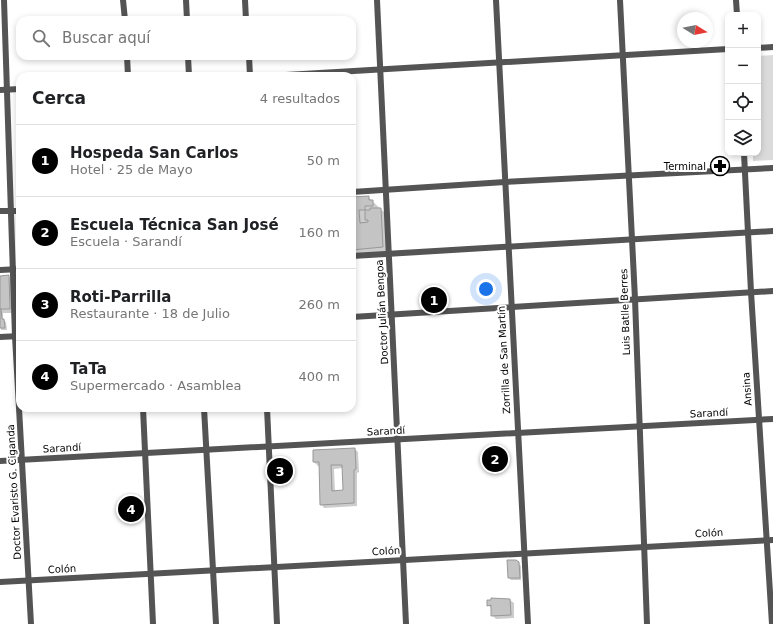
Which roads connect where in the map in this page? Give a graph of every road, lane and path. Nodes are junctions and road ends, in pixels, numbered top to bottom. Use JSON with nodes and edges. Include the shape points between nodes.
{"nodes":[{"id":1,"x":4,"y":0,"type":"edge"},
{"id":2,"x":124,"y":0,"type":"edge"},
{"id":3,"x":186,"y":0,"type":"edge"},
{"id":4,"x":245,"y":0,"type":"edge"},
{"id":5,"x":377,"y":0,"type":"edge"},
{"id":6,"x":496,"y":0,"type":"edge"},
{"id":7,"x":620,"y":0,"type":"edge"},
{"id":8,"x":736,"y":0,"type":"edge"},
{"id":9,"x":737,"y":12,"type":"edge"},
{"id":10,"x":125,"y":16,"type":"edge"},
{"id":11,"x":187,"y":16,"type":"edge"},
{"id":12,"x":246,"y":16,"type":"edge"},
{"id":13,"x":773,"y":47,"type":"edge"},
{"id":14,"x":761,"y":48,"type":"edge"},
{"id":15,"x":725,"y":49,"type":"edge"},
{"id":16,"x":622,"y":55,"type":"junction"},
{"id":17,"x":127,"y":60,"type":"edge"},
{"id":18,"x":188,"y":60,"type":"edge"},
{"id":19,"x":249,"y":60,"type":"edge"},
{"id":20,"x":499,"y":62,"type":"junction"},
{"id":21,"x":380,"y":69,"type":"junction"},
{"id":22,"x":128,"y":72,"type":"edge"},
{"id":23,"x":189,"y":72,"type":"edge"},
{"id":24,"x":250,"y":72,"type":"edge"},
{"id":25,"x":332,"y":72,"type":"edge"},
{"id":26,"x":16,"y":89,"type":"edge"},
{"id":27,"x":0,"y":90,"type":"edge"},
{"id":28,"x":7,"y":90,"type":"junction"},
{"id":29,"x":744,"y":156,"type":"edge"},
{"id":30,"x":773,"y":168,"type":"edge"},
{"id":31,"x":745,"y":170,"type":"junction"},
{"id":32,"x":630,"y":175,"type":"junction"},
{"id":33,"x":505,"y":182,"type":"junction"},
{"id":34,"x":386,"y":190,"type":"junction"},
{"id":35,"x":356,"y":192,"type":"edge"},
{"id":36,"x":0,"y":211,"type":"edge"},
{"id":37,"x":12,"y":211,"type":"junction"},
{"id":38,"x":16,"y":211,"type":"edge"},
{"id":39,"x":773,"y":232,"type":"edge"},
{"id":40,"x":748,"y":233,"type":"junction"},
{"id":41,"x":632,"y":240,"type":"junction"},
{"id":42,"x":509,"y":246,"type":"junction"},
{"id":43,"x":389,"y":254,"type":"junction"},
{"id":44,"x":356,"y":256,"type":"edge"},
{"id":45,"x":13,"y":269,"type":"junction"},
{"id":46,"x":0,"y":270,"type":"edge"},
{"id":47,"x":773,"y":291,"type":"edge"},
{"id":48,"x":751,"y":292,"type":"junction"},
{"id":49,"x":635,"y":299,"type":"junction"},
{"id":50,"x":512,"y":307,"type":"junction"},
{"id":51,"x":16,"y":309,"type":"edge"},
{"id":52,"x":392,"y":315,"type":"junction"},
{"id":53,"x":356,"y":317,"type":"edge"},
{"id":54,"x":16,"y":336,"type":"edge"},
{"id":55,"x":0,"y":337,"type":"edge"},
{"id":56,"x":20,"y":412,"type":"edge"},
{"id":57,"x":143,"y":412,"type":"edge"},
{"id":58,"x":204,"y":412,"type":"edge"},
{"id":59,"x":267,"y":412,"type":"edge"},
{"id":60,"x":773,"y":419,"type":"edge"},
{"id":61,"x":760,"y":420,"type":"junction"},
{"id":62,"x":640,"y":427,"type":"junction"},
{"id":63,"x":518,"y":434,"type":"junction"},
{"id":64,"x":398,"y":440,"type":"junction"},
{"id":65,"x":269,"y":447,"type":"junction"},
{"id":66,"x":206,"y":451,"type":"junction"},
{"id":67,"x":144,"y":454,"type":"junction"},
{"id":68,"x":22,"y":460,"type":"junction"},
{"id":69,"x":0,"y":461,"type":"edge"},
{"id":70,"x":770,"y":540,"type":"edge"},
{"id":71,"x":645,"y":547,"type":"junction"},
{"id":72,"x":524,"y":553,"type":"junction"},
{"id":73,"x":403,"y":560,"type":"junction"},
{"id":74,"x":275,"y":567,"type":"junction"},
{"id":75,"x":214,"y":571,"type":"junction"},
{"id":76,"x":151,"y":574,"type":"junction"},
{"id":77,"x":28,"y":581,"type":"junction"},
{"id":78,"x":0,"y":582,"type":"edge"},
{"id":79,"x":31,"y":624,"type":"edge"},
{"id":80,"x":153,"y":624,"type":"edge"},
{"id":81,"x":216,"y":624,"type":"edge"},
{"id":82,"x":278,"y":624,"type":"edge"},
{"id":83,"x":406,"y":624,"type":"edge"},
{"id":84,"x":528,"y":624,"type":"edge"},
{"id":85,"x":647,"y":624,"type":"edge"},
{"id":86,"x":772,"y":624,"type":"edge"}],
"edges":[{"from":1,"to":28,"type":"street","name":"Doctor Evaristo G. Ciganda"},
{"from":2,"to":10,"type":"street"},
{"from":3,"to":11,"type":"street"},
{"from":4,"to":12,"type":"street"},
{"from":5,"to":21,"type":"street","name":"Doctor Julián Bengoa"},
{"from":6,"to":20,"type":"street","name":"Zorrilla de San Martín"},
{"from":7,"to":16,"type":"street","name":"Luis Batlle Berres"},
{"from":8,"to":9,"type":"street"},
{"from":13,"to":14,"type":"street"},
{"from":15,"to":16,"type":"street"},
{"from":16,"to":20,"type":"street"},
{"from":16,"to":32,"type":"street","name":"Luis Batlle Berres"},
{"from":17,"to":22,"type":"street"},
{"from":18,"to":23,"type":"street"},
{"from":19,"to":24,"type":"street"},
{"from":20,"to":21,"type":"street"},
{"from":20,"to":33,"type":"street","name":"Zorrilla de San Martín"},
{"from":21,"to":25,"type":"street"},
{"from":21,"to":34,"type":"street","name":"Doctor Julián Bengoa"},
{"from":26,"to":28,"type":"street"},
{"from":27,"to":28,"type":"street"},
{"from":28,"to":37,"type":"street","name":"Doctor Evaristo G. Ciganda"},
{"from":29,"to":31,"type":"street","name":"Ansina"},
{"from":30,"to":31,"type":"street"},
{"from":31,"to":32,"type":"street"},
{"from":31,"to":40,"type":"street","name":"Ansina"},
{"from":32,"to":33,"type":"street"},
{"from":32,"to":41,"type":"street","name":"Luis Batlle Berres"},
{"from":33,"to":34,"type":"street"},
{"from":33,"to":42,"type":"street","name":"Zorrilla de San Martín"},
{"from":34,"to":35,"type":"street"},
{"from":34,"to":43,"type":"street","name":"Doctor Julián Bengoa"},
{"from":36,"to":37,"type":"street"},
{"from":37,"to":38,"type":"street"},
{"from":37,"to":45,"type":"street","name":"Doctor Evaristo G. Ciganda"},
{"from":39,"to":40,"type":"street"},
{"from":40,"to":41,"type":"street"},
{"from":40,"to":48,"type":"street","name":"Ansina"},
{"from":41,"to":42,"type":"street"},
{"from":41,"to":49,"type":"street","name":"Luis Batlle Berres"},
{"from":42,"to":43,"type":"street"},
{"from":42,"to":50,"type":"street","name":"Zorrilla de San Martín"},
{"from":43,"to":44,"type":"street"},
{"from":43,"to":52,"type":"street","name":"Doctor Julián Bengoa"},
{"from":45,"to":46,"type":"street"},
{"from":45,"to":51,"type":"street","name":"Doctor Evaristo G. Ciganda"},
{"from":47,"to":48,"type":"street"},
{"from":48,"to":49,"type":"street"},
{"from":48,"to":61,"type":"street","name":"Ansina"},
{"from":49,"to":50,"type":"street"},
{"from":49,"to":62,"type":"street","name":"Luis Batlle Berres"},
{"from":50,"to":52,"type":"street"},
{"from":50,"to":63,"type":"street","name":"Zorrilla de San Martín"},
{"from":52,"to":53,"type":"street"},
{"from":52,"to":64,"type":"street","name":"Doctor Julián Bengoa"},
{"from":54,"to":55,"type":"street"},
{"from":56,"to":68,"type":"street","name":"Doctor Evaristo G. Ciganda"},
{"from":57,"to":67,"type":"street"},
{"from":58,"to":66,"type":"street"},
{"from":59,"to":65,"type":"street"},
{"from":60,"to":61,"type":"street","name":"Sarandí"},
{"from":61,"to":62,"type":"street","name":"Sarandí"},
{"from":61,"to":70,"type":"street","name":"Ansina"},
{"from":62,"to":63,"type":"street","name":"Sarandí"},
{"from":62,"to":71,"type":"street","name":"Luis Batlle Berres"},
{"from":63,"to":64,"type":"street","name":"Sarandí"},
{"from":63,"to":72,"type":"street","name":"Zorrilla de San Martín"},
{"from":64,"to":65,"type":"street","name":"Sarandí"},
{"from":64,"to":73,"type":"street","name":"Doctor Julián Bengoa"},
{"from":65,"to":66,"type":"street","name":"Sarandí"},
{"from":65,"to":74,"type":"street"},
{"from":66,"to":67,"type":"street","name":"Sarandí"},
{"from":66,"to":75,"type":"street"},
{"from":67,"to":68,"type":"street","name":"Sarandí"},
{"from":67,"to":76,"type":"street"},
{"from":68,"to":69,"type":"street","name":"Sarandí"},
{"from":68,"to":77,"type":"street","name":"Doctor Evaristo G. Ciganda"},
{"from":70,"to":71,"type":"street","name":"Colón"},
{"from":70,"to":86,"type":"street","name":"Ansina"},
{"from":71,"to":72,"type":"street","name":"Colón"},
{"from":71,"to":85,"type":"street","name":"Luis Batlle Berres"},
{"from":72,"to":73,"type":"street","name":"Colón"},
{"from":72,"to":84,"type":"street","name":"Zorrilla de San Martín"},
{"from":73,"to":74,"type":"street","name":"Colón"},
{"from":73,"to":83,"type":"street","name":"Doctor Julián Bengoa"},
{"from":74,"to":75,"type":"street","name":"Colón"},
{"from":74,"to":82,"type":"street"},
{"from":75,"to":76,"type":"street","name":"Colón"},
{"from":75,"to":81,"type":"street"},
{"from":76,"to":77,"type":"street","name":"Colón"},
{"from":76,"to":80,"type":"street"},
{"from":77,"to":78,"type":"street","name":"Colón"},
{"from":77,"to":79,"type":"street","name":"Doctor Evaristo G. Ciganda"}]}
